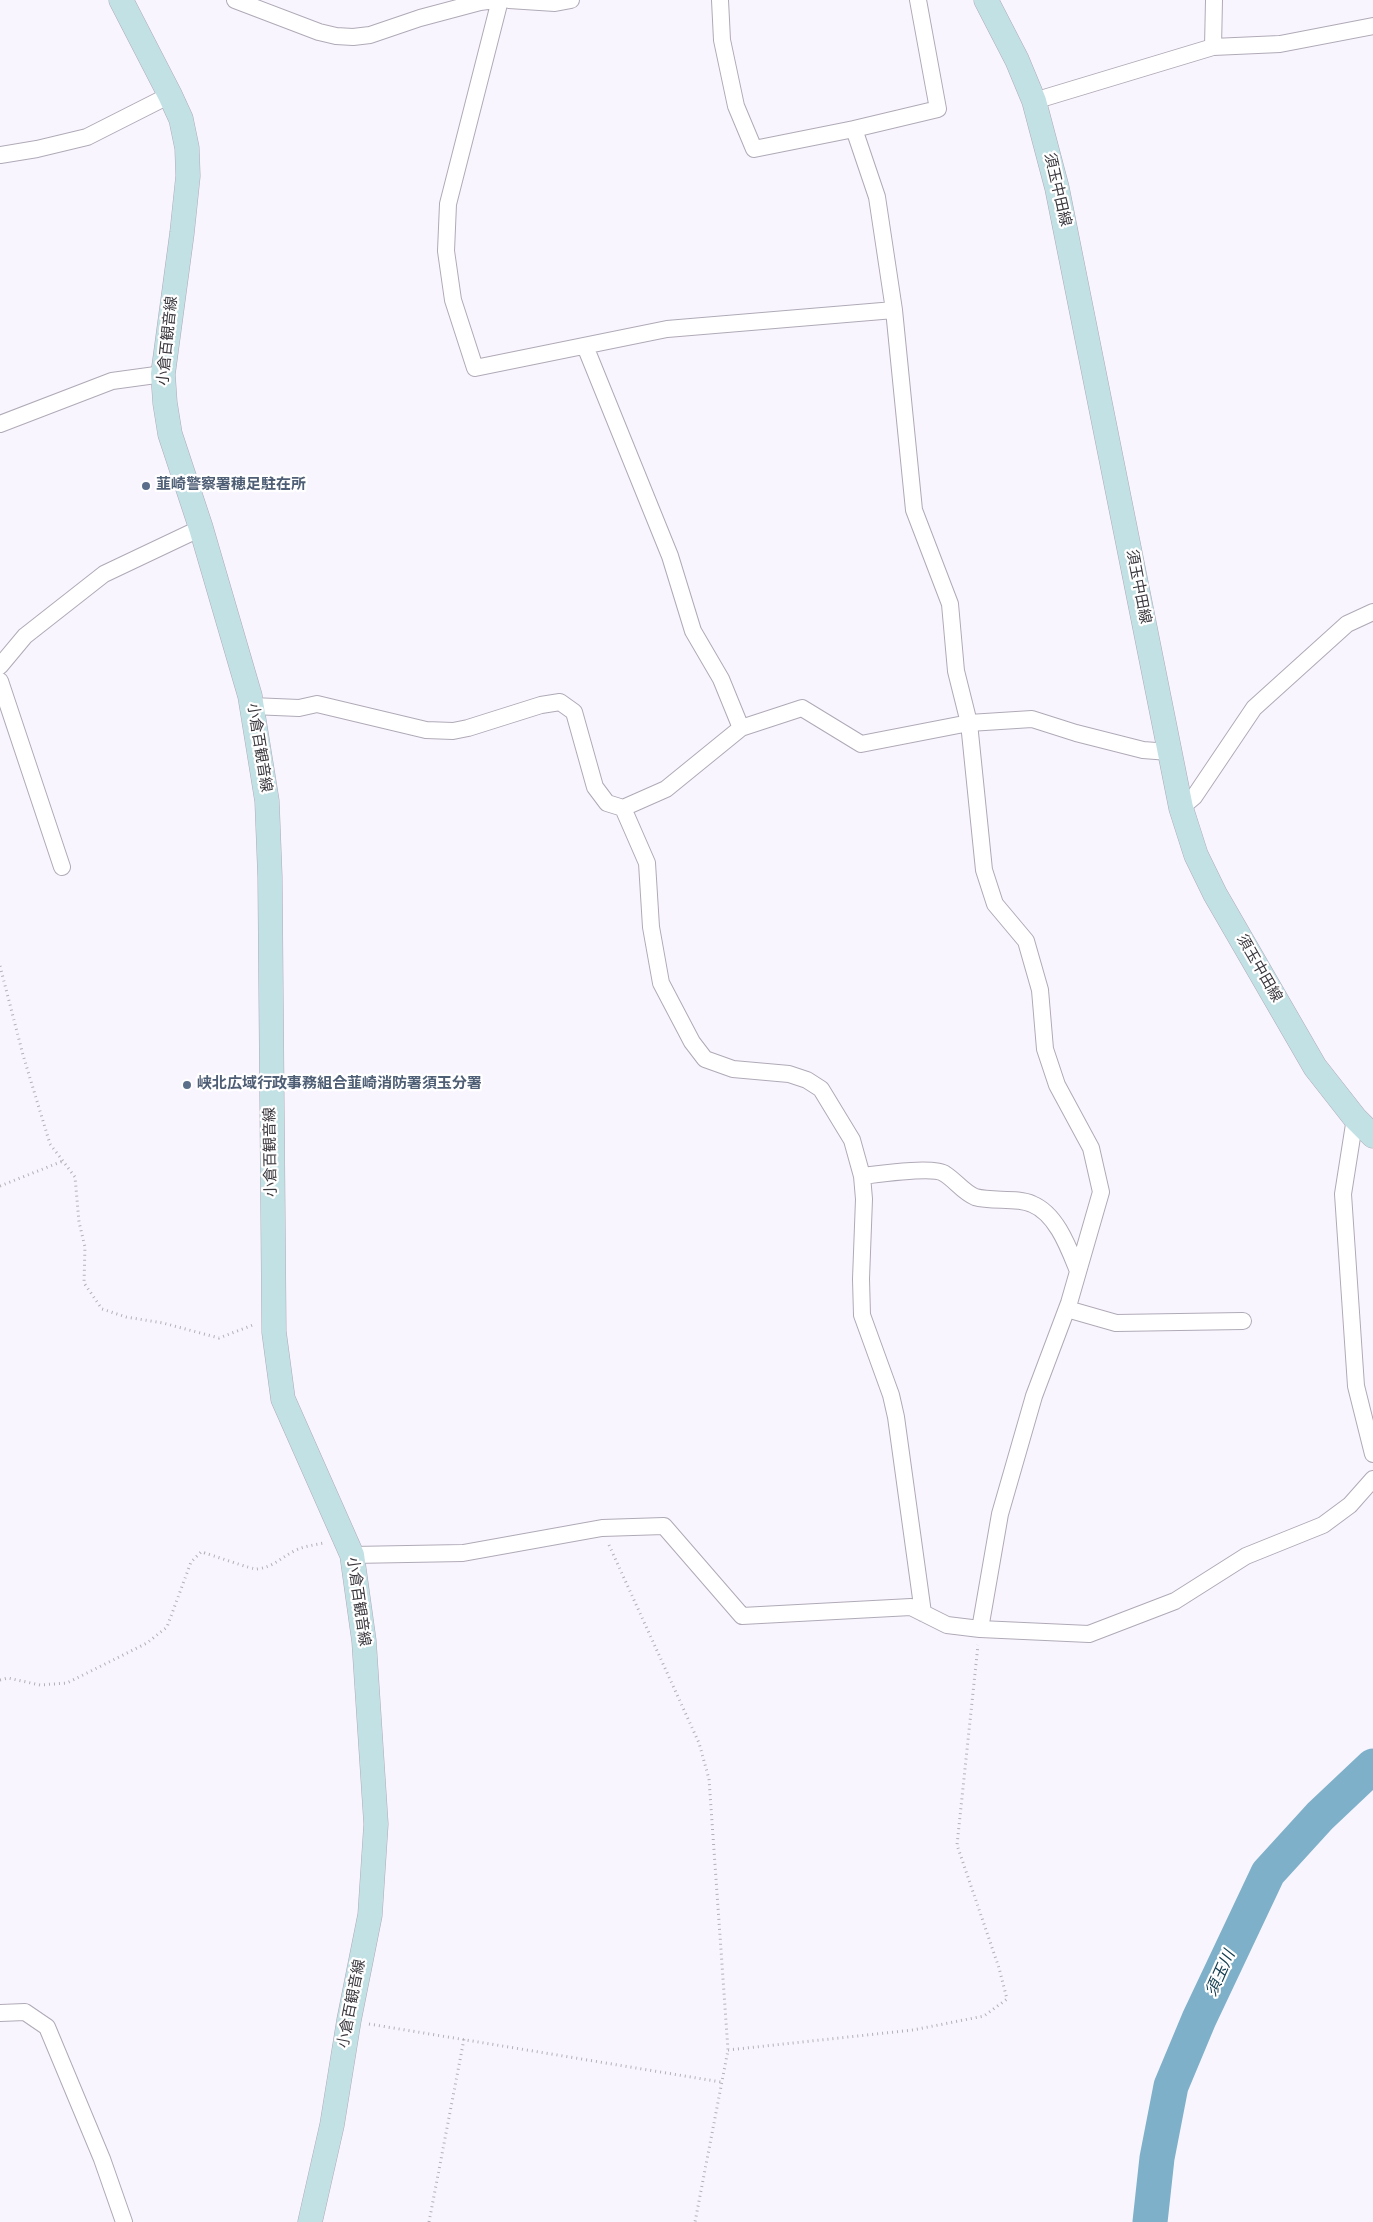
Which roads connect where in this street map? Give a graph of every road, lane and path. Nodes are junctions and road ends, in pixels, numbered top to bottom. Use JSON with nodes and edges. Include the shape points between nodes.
{"nodes":[{"id":1,"x":121,"y":0,"type":"edge"},
{"id":2,"x":234,"y":0,"type":"edge"},
{"id":3,"x":496,"y":0,"type":"edge"},
{"id":4,"x":500,"y":0,"type":"edge"},
{"id":5,"x":509,"y":0,"type":"edge"},
{"id":6,"x":571,"y":0,"type":"edge"},
{"id":7,"x":720,"y":0,"type":"edge"},
{"id":8,"x":918,"y":0,"type":"edge"},
{"id":9,"x":986,"y":0,"type":"edge"},
{"id":10,"x":1214,"y":0,"type":"edge"},
{"id":11,"x":1373,"y":26,"type":"edge"},
{"id":12,"x":1213,"y":47,"type":"junction"},
{"id":13,"x":170,"y":95,"type":"junction"},
{"id":14,"x":1034,"y":101,"type":"junction"},
{"id":15,"x":854,"y":129,"type":"junction"},
{"id":16,"x":0,"y":155,"type":"edge"},
{"id":17,"x":894,"y":310,"type":"junction"},
{"id":18,"x":585,"y":346,"type":"junction"},
{"id":19,"x":163,"y":374,"type":"junction"},
{"id":20,"x":0,"y":424,"type":"edge"},
{"id":21,"x":201,"y":528,"type":"junction"},
{"id":22,"x":1373,"y":612,"type":"edge"},
{"id":23,"x":0,"y":666,"type":"edge"},
{"id":24,"x":0,"y":681,"type":"edge"},
{"id":25,"x":252,"y":706,"type":"junction"},
{"id":26,"x":969,"y":723,"type":"junction"},
{"id":27,"x":741,"y":728,"type":"junction"},
{"id":28,"x":1170,"y":752,"type":"junction"},
{"id":29,"x":623,"y":808,"type":"junction"},
{"id":30,"x":1181,"y":808,"type":"junction"},
{"id":31,"x":62,"y":867,"type":"dead end"},
{"id":32,"x":0,"y":966,"type":"edge"},
{"id":33,"x":1355,"y":1118,"type":"junction"},
{"id":34,"x":1373,"y":1136,"type":"edge"},
{"id":35,"x":63,"y":1161,"type":"junction"},
{"id":36,"x":862,"y":1176,"type":"junction"},
{"id":37,"x":0,"y":1186,"type":"edge"},
{"id":38,"x":1078,"y":1272,"type":"junction"},
{"id":39,"x":1067,"y":1309,"type":"junction"},
{"id":40,"x":274,"y":1317,"type":"junction"},
{"id":41,"x":1243,"y":1321,"type":"dead end"},
{"id":42,"x":1373,"y":1454,"type":"edge"},
{"id":43,"x":1373,"y":1479,"type":"edge"},
{"id":44,"x":602,"y":1528,"type":"junction"},
{"id":45,"x":349,"y":1548,"type":"junction"},
{"id":46,"x":923,"y":1613,"type":"junction"},
{"id":47,"x":980,"y":1629,"type":"junction"},
{"id":48,"x":0,"y":1680,"type":"edge"},
{"id":49,"x":0,"y":2013,"type":"edge"},
{"id":50,"x":349,"y":2020,"type":"junction"},
{"id":51,"x":464,"y":2040,"type":"junction"},
{"id":52,"x":728,"y":2050,"type":"junction"},
{"id":53,"x":721,"y":2082,"type":"junction"},
{"id":54,"x":124,"y":2222,"type":"edge"},
{"id":55,"x":310,"y":2222,"type":"edge"},
{"id":56,"x":429,"y":2222,"type":"edge"},
{"id":57,"x":695,"y":2222,"type":"edge"}],
"edges":[{"from":1,"to":13,"type":"main road","name":"小倉百観音線"},
{"from":2,"to":3,"type":"street","via":[[319,32],[354,37]]},
{"from":4,"to":18,"type":"street","via":[[448,204],[446,250],[453,300],[476,368]]},
{"from":5,"to":6,"type":"street","via":[[555,3]]},
{"from":7,"to":15,"type":"street","via":[[722,40],[736,106],[754,149]]},
{"from":8,"to":15,"type":"street","via":[[938,109]]},
{"from":9,"to":14,"type":"main road","name":"須玉中田線"},
{"from":10,"to":12,"type":"street"},
{"from":11,"to":12,"type":"street","via":[[1280,44]]},
{"from":12,"to":14,"type":"street"},
{"from":13,"to":16,"type":"street","via":[[87,137]]},
{"from":13,"to":19,"type":"main road","name":"小倉百観音線","via":[[181,119],[188,176]]},
{"from":14,"to":28,"type":"main road","name":"須玉中田線","via":[[1057,188]]},
{"from":15,"to":17,"type":"street","via":[[877,197]]},
{"from":17,"to":18,"type":"street","via":[[667,329]]},
{"from":17,"to":26,"type":"street","via":[[914,510],[950,604],[956,671]]},
{"from":18,"to":27,"type":"street","via":[[670,556],[693,631],[721,679]]},
{"from":19,"to":20,"type":"street","via":[[112,381]]},
{"from":19,"to":21,"type":"main road","name":"小倉百観音線","via":[[170,434]]},
{"from":21,"to":23,"type":"street","via":[[104,574],[25,636]]},
{"from":21,"to":25,"type":"main road","name":"小倉百観音線"},
{"from":22,"to":30,"type":"street","via":[[1347,624],[1254,708],[1194,797]]},
{"from":24,"to":31,"type":"street"},
{"from":25,"to":29,"type":"street","via":[[299,708],[317,704],[426,730],[453,731],[560,702],[574,712],[595,787],[607,803]]},
{"from":25,"to":40,"type":"main road","name":"小倉百観音線","via":[[267,801],[270,877]]},
{"from":26,"to":27,"type":"street","via":[[861,744],[802,708]]},
{"from":26,"to":28,"type":"street","via":[[1032,719],[1143,750]]},
{"from":26,"to":38,"type":"street","via":[[989,892],[1026,941],[1040,990],[1045,1049],[1057,1085],[1091,1148],[1101,1192]]},
{"from":27,"to":29,"type":"street","via":[[666,789]]},
{"from":28,"to":30,"type":"main road","name":"須玉中田線"},
{"from":29,"to":36,"type":"street","via":[[648,863],[651,927],[661,983],[692,1042],[705,1059],[733,1069],[789,1074],[821,1089],[852,1140]]},
{"from":30,"to":33,"type":"main road","name":"須玉中田線","via":[[1196,855],[1215,894],[1315,1067]]},
{"from":32,"to":35,"type":"path","via":[[50,1144]]},
{"from":33,"to":34,"type":"main road","name":"須玉中田線"},
{"from":33,"to":42,"type":"street","via":[[1343,1194],[1356,1386]]},
{"from":35,"to":37,"type":"path"},
{"from":35,"to":40,"type":"path","via":[[75,1176],[85,1248],[84,1284],[102,1308],[126,1318],[163,1323],[219,1338]]},
{"from":36,"to":38,"type":"street","via":[[931,1170],[944,1173],[975,1196],[1032,1203],[1051,1218]]},
{"from":36,"to":46,"type":"street","via":[[862,1315],[896,1417]]},
{"from":38,"to":39,"type":"street"},
{"from":39,"to":41,"type":"street","via":[[1116,1323]]},
{"from":39,"to":47,"type":"street","via":[[1034,1396],[1000,1514]]},
{"from":40,"to":45,"type":"main road","name":"小倉百観音線","via":[[283,1399]]},
{"from":43,"to":47,"type":"street","via":[[1350,1505],[1323,1525],[1246,1556],[1175,1601],[1089,1634]]},
{"from":44,"to":45,"type":"street","via":[[463,1553]]},
{"from":44,"to":46,"type":"street","via":[[664,1526],[742,1616],[911,1607]]},
{"from":44,"to":52,"type":"path","via":[[699,1743],[709,1778]]},
{"from":45,"to":48,"type":"path","via":[[309,1545],[278,1563],[255,1570],[201,1552],[191,1562],[167,1627],[148,1643],[67,1683],[40,1685],[8,1678]]},
{"from":45,"to":50,"type":"main road","name":"小倉百観音線","via":[[364,1641],[376,1824],[370,1915]]},
{"from":46,"to":47,"type":"street","via":[[948,1625]]},
{"from":47,"to":52,"type":"path","via":[[957,1845],[1007,1999],[984,2016],[913,2030]]},
{"from":49,"to":54,"type":"street","via":[[25,2012],[47,2027],[102,2159]]},
{"from":50,"to":51,"type":"path"},
{"from":50,"to":55,"type":"main road","name":"小倉百観音線","via":[[332,2125]]},
{"from":51,"to":53,"type":"path"},
{"from":51,"to":56,"type":"path"},
{"from":52,"to":53,"type":"path"},
{"from":53,"to":57,"type":"path"}]}
